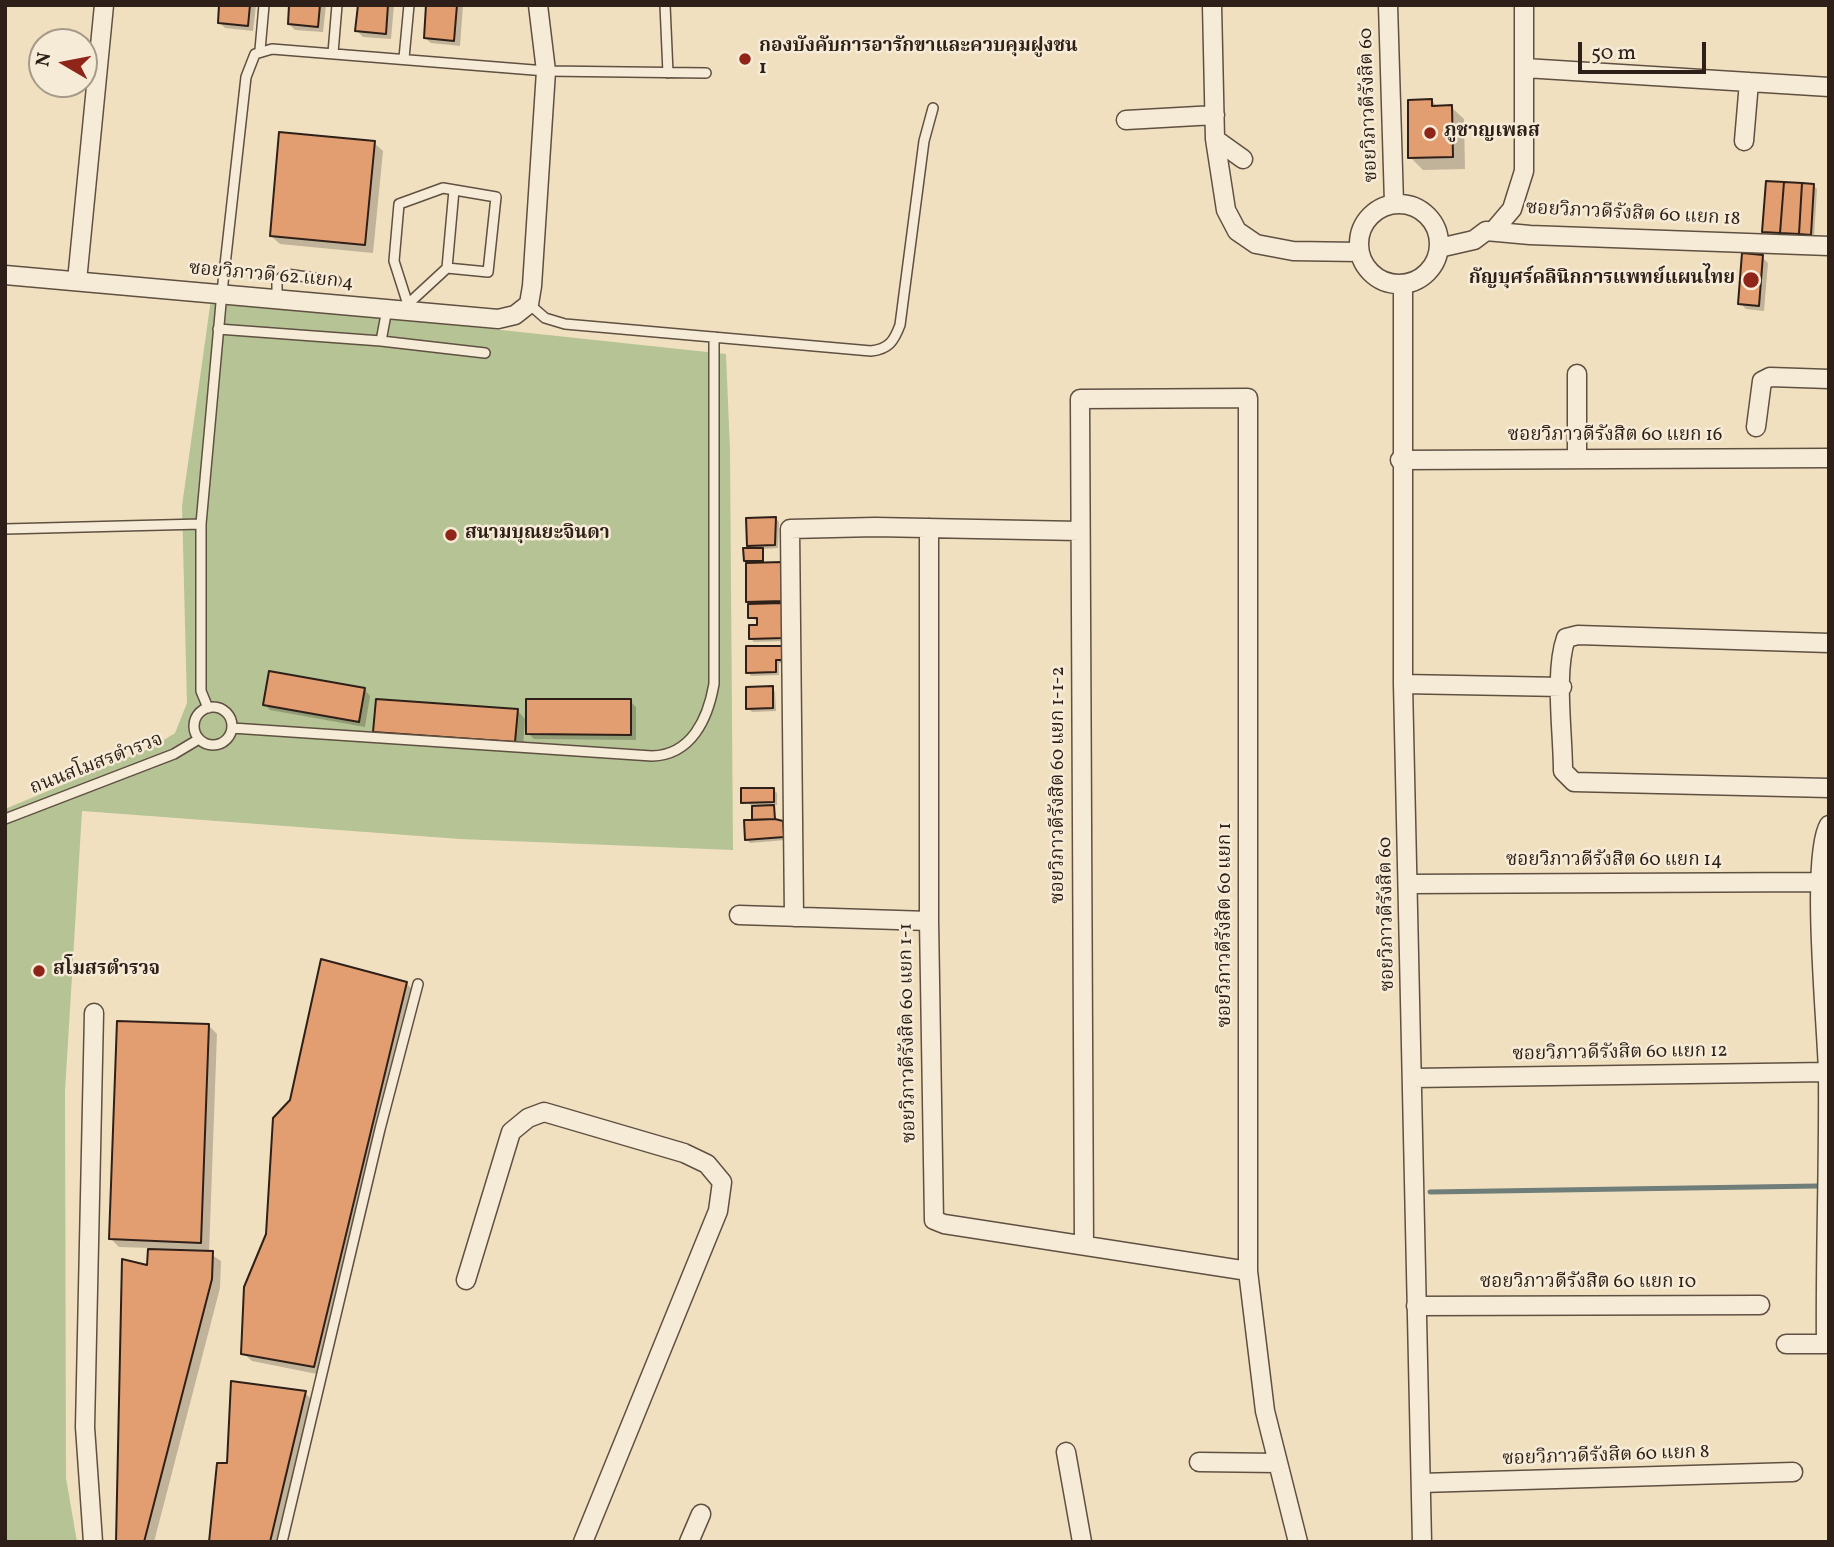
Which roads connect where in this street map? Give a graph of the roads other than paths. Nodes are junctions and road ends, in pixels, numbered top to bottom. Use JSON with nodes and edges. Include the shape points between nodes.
{"nodes":[{"id":1,"x":104,"y":5,"type":"edge"},
{"id":2,"x":264,"y":5,"type":"edge"},
{"id":3,"x":337,"y":5,"type":"edge"},
{"id":4,"x":408,"y":5,"type":"edge"},
{"id":5,"x":538,"y":5,"type":"edge"},
{"id":6,"x":665,"y":5,"type":"edge"},
{"id":7,"x":1212,"y":5,"type":"edge"},
{"id":8,"x":1388,"y":5,"type":"edge"},
{"id":9,"x":1524,"y":5,"type":"edge"},
{"id":10,"x":260,"y":50,"type":"junction"},
{"id":11,"x":332,"y":53,"type":"junction"},
{"id":12,"x":404,"y":58,"type":"junction"},
{"id":13,"x":1525,"y":68,"type":"junction"},
{"id":14,"x":546,"y":71,"type":"junction"},
{"id":15,"x":668,"y":73,"type":"junction"},
{"id":16,"x":706,"y":73,"type":"dead end"},
{"id":17,"x":1749,"y":82,"type":"junction"},
{"id":18,"x":1829,"y":87,"type":"edge"},
{"id":19,"x":933,"y":108,"type":"dead end"},
{"id":20,"x":1215,"y":115,"type":"junction"},
{"id":21,"x":1126,"y":120,"type":"dead end"},
{"id":22,"x":1215,"y":139,"type":"junction"},
{"id":23,"x":1744,"y":141,"type":"dead end"},
{"id":24,"x":1244,"y":159,"type":"dead end"},
{"id":25,"x":454,"y":190,"type":"junction"},
{"id":26,"x":1394,"y":203,"type":"junction"},
{"id":27,"x":1495,"y":229,"type":"junction"},
{"id":28,"x":1829,"y":246,"type":"edge"},
{"id":29,"x":1439,"y":248,"type":"junction"},
{"id":30,"x":1359,"y":252,"type":"junction"},
{"id":31,"x":447,"y":268,"type":"junction"},
{"id":32,"x":5,"y":275,"type":"edge"},
{"id":33,"x":77,"y":281,"type":"junction"},
{"id":34,"x":336,"y":281,"type":"dead end"},
{"id":35,"x":1403,"y":284,"type":"junction"},
{"id":36,"x":222,"y":292,"type":"junction"},
{"id":37,"x":277,"y":298,"type":"junction"},
{"id":38,"x":529,"y":304,"type":"junction"},
{"id":39,"x":409,"y":308,"type":"junction"},
{"id":40,"x":387,"y":309,"type":"junction"},
{"id":41,"x":218,"y":329,"type":"junction"},
{"id":42,"x":714,"y":337,"type":"junction"},
{"id":43,"x":381,"y":341,"type":"junction"},
{"id":44,"x":485,"y":353,"type":"dead end"},
{"id":45,"x":1577,"y":374,"type":"dead end"},
{"id":46,"x":1829,"y":379,"type":"edge"},
{"id":47,"x":1154,"y":399,"type":"joint"},
{"id":48,"x":1756,"y":427,"type":"dead end"},
{"id":49,"x":1577,"y":457,"type":"junction"},
{"id":50,"x":1829,"y":458,"type":"edge"},
{"id":51,"x":1401,"y":460,"type":"junction"},
{"id":52,"x":201,"y":524,"type":"junction"},
{"id":53,"x":929,"y":528,"type":"junction"},
{"id":54,"x":5,"y":529,"type":"edge"},
{"id":55,"x":1079,"y":531,"type":"junction"},
{"id":56,"x":1829,"y":643,"type":"edge"},
{"id":57,"x":1403,"y":684,"type":"junction"},
{"id":58,"x":1562,"y":687,"type":"junction"},
{"id":59,"x":208,"y":708,"type":"junction"},
{"id":60,"x":232,"y":728,"type":"junction"},
{"id":61,"x":199,"y":739,"type":"junction"},
{"id":62,"x":1829,"y":788,"type":"edge"},
{"id":63,"x":5,"y":819,"type":"edge"},
{"id":64,"x":1829,"y":825,"type":"edge"},
{"id":65,"x":1821,"y":882,"type":"junction"},
{"id":66,"x":1408,"y":884,"type":"junction"},
{"id":67,"x":739,"y":915,"type":"dead end"},
{"id":68,"x":794,"y":917,"type":"junction"},
{"id":69,"x":929,"y":921,"type":"junction"},
{"id":70,"x":418,"y":985,"type":"dead end"},
{"id":71,"x":94,"y":1013,"type":"dead end"},
{"id":72,"x":1828,"y":1072,"type":"edge"},
{"id":73,"x":1413,"y":1078,"type":"junction"},
{"id":74,"x":1828,"y":1101,"type":"edge"},
{"id":75,"x":1084,"y":1245,"type":"junction"},
{"id":76,"x":1248,"y":1271,"type":"junction"},
{"id":77,"x":466,"y":1280,"type":"dead end"},
{"id":78,"x":1827,"y":1302,"type":"edge"},
{"id":79,"x":1760,"y":1305,"type":"dead end"},
{"id":80,"x":1416,"y":1306,"type":"junction"},
{"id":81,"x":1786,"y":1344,"type":"dead end"},
{"id":82,"x":1066,"y":1452,"type":"dead end"},
{"id":83,"x":1199,"y":1462,"type":"dead end"},
{"id":84,"x":1278,"y":1464,"type":"junction"},
{"id":85,"x":1793,"y":1472,"type":"dead end"},
{"id":86,"x":1420,"y":1483,"type":"junction"},
{"id":87,"x":701,"y":1514,"type":"dead end"},
{"id":88,"x":93,"y":1542,"type":"edge"},
{"id":89,"x":282,"y":1542,"type":"edge"},
{"id":90,"x":583,"y":1542,"type":"edge"},
{"id":91,"x":690,"y":1542,"type":"edge"},
{"id":92,"x":1082,"y":1542,"type":"edge"},
{"id":93,"x":1298,"y":1542,"type":"edge"},
{"id":94,"x":1422,"y":1542,"type":"edge"}],
"edges":[{"from":1,"to":33,"type":"street"},
{"from":2,"to":10,"type":"lane"},
{"from":3,"to":11,"type":"lane"},
{"from":4,"to":12,"type":"lane"},
{"from":5,"to":14,"type":"street"},
{"from":6,"to":15,"type":"lane"},
{"from":7,"to":20,"type":"street"},
{"from":8,"to":26,"type":"street","name":"ซอยวิภาวดีรังสิต 60"},
{"from":9,"to":13,"type":"street"},
{"from":10,"to":11,"type":"lane"},
{"from":10,"to":36,"type":"lane","via":[[246,77]]},
{"from":11,"to":12,"type":"lane"},
{"from":12,"to":14,"type":"lane"},
{"from":13,"to":17,"type":"street"},
{"from":13,"to":27,"type":"street","via":[[1524,171],[1512,209]]},
{"from":14,"to":15,"type":"lane"},
{"from":14,"to":38,"type":"street"},
{"from":15,"to":16,"type":"lane"},
{"from":17,"to":18,"type":"street"},
{"from":17,"to":23,"type":"street"},
{"from":19,"to":42,"type":"lane","via":[[894,340],[884,349],[871,351]]},
{"from":20,"to":21,"type":"street"},
{"from":20,"to":22,"type":"street"},
{"from":22,"to":24,"type":"street"},
{"from":22,"to":30,"type":"street","via":[[1226,210],[1237,231],[1256,244],[1293,251]]},
{"from":25,"to":31,"type":"lane"},
{"from":25,"to":31,"type":"lane","via":[[496,197],[488,272]]},
{"from":25,"to":39,"type":"lane","via":[[443,188],[399,204],[394,261]]},
{"from":26,"to":29,"type":"street","name":"ซอยวิภาวดีรังสิต 60","via":[[1427,215]]},
{"from":26,"to":30,"type":"street","name":"ซอยวิภาวดีรังสิต 60","via":[[1381,207],[1362,226]]},
{"from":27,"to":28,"type":"street","name":"ซอยวิภาวดีรังสิต 60 แยก 18","via":[[1530,235]]},
{"from":27,"to":29,"type":"street","via":[[1474,240]]},
{"from":29,"to":35,"type":"street","via":[[1427,273]]},
{"from":30,"to":35,"type":"street","via":[[1380,280]]},
{"from":31,"to":39,"type":"lane"},
{"from":32,"to":33,"type":"street","name":"ซอยวิภาวดี 62 แยก 4"},
{"from":33,"to":36,"type":"street","name":"ซอยวิภาวดี 62 แยก 4"},
{"from":34,"to":37,"type":"lane","via":[[286,274],[277,281]]},
{"from":35,"to":51,"type":"street","name":"ซอยวิภาวดีรังสิต 60"},
{"from":36,"to":37,"type":"street","name":"ซอยวิภาวดี 62 แยก 4"},
{"from":36,"to":41,"type":"lane"},
{"from":37,"to":40,"type":"street","name":"ซอยวิภาวดี 62 แยก 4"},
{"from":38,"to":39,"type":"street","name":"ซอยวิภาวดี 62 แยก 4","via":[[498,320]]},
{"from":38,"to":42,"type":"lane","via":[[545,318],[565,324]]},
{"from":39,"to":40,"type":"street","name":"ซอยวิภาวดี 62 แยก 4"},
{"from":40,"to":43,"type":"lane"},
{"from":41,"to":43,"type":"lane"},
{"from":41,"to":52,"type":"lane"},
{"from":42,"to":60,"type":"lane","via":[[714,684],[709,712],[700,729],[680,748],[666,756],[652,756]]},
{"from":43,"to":44,"type":"lane"},
{"from":45,"to":49,"type":"street"},
{"from":46,"to":48,"type":"street","via":[[1770,377],[1762,381]]},
{"from":47,"to":55,"type":"street","name":"ซอยวิภาวดีรังสิต 60 แยก 1-1-2","via":[[1080,399]]},
{"from":47,"to":76,"type":"street","name":"ซอยวิภาวดีรังสิต 60 แยก 1","via":[[1248,398]]},
{"from":49,"to":50,"type":"street","name":"ซอยวิภาวดีรังสิต 60 แยก 16"},
{"from":49,"to":51,"type":"street","name":"ซอยวิภาวดีรังสิต 60 แยก 16"},
{"from":51,"to":57,"type":"street","name":"ซอยวิภาวดีรังสิต 60"},
{"from":52,"to":54,"type":"lane"},
{"from":52,"to":59,"type":"lane","via":[[201,691]]},
{"from":53,"to":55,"type":"street"},
{"from":53,"to":68,"type":"street","via":[[790,529]]},
{"from":53,"to":69,"type":"street","name":"ซอยวิภาวดีรังสิต 60 แยก 1-1"},
{"from":55,"to":75,"type":"street","name":"ซอยวิภาวดีรังสิต 60 แยก 1-1-2"},
{"from":56,"to":58,"type":"street","via":[[1578,635],[1566,638]]},
{"from":57,"to":58,"type":"street"},
{"from":57,"to":66,"type":"street","name":"ซอยวิภาวดีรังสิต 60"},
{"from":58,"to":62,"type":"street","via":[[1563,771],[1574,782]]},
{"from":59,"to":60,"type":"lane","via":[[225,712]]},
{"from":59,"to":61,"type":"lane","via":[[195,721]]},
{"from":60,"to":61,"type":"lane","name":"ถนนสโมสรตำรวจ","via":[[227,739],[217,745]]},
{"from":61,"to":63,"type":"lane","name":"ถนนสโมสรตำรวจ","via":[[174,754]]},
{"from":64,"to":65,"type":"street","via":[[1821,848]]},
{"from":65,"to":66,"type":"street","name":"ซอยวิภาวดีรังสิต 60 แยก 14"},
{"from":65,"to":72,"type":"street"},
{"from":66,"to":73,"type":"street","name":"ซอยวิภาวดีรังสิต 60"},
{"from":67,"to":68,"type":"street"},
{"from":68,"to":69,"type":"street"},
{"from":69,"to":75,"type":"street","name":"ซอยวิภาวดีรังสิต 60 แยก 1-1","via":[[934,1220]]},
{"from":70,"to":89,"type":"lane"},
{"from":71,"to":88,"type":"street","via":[[85,1427]]},
{"from":72,"to":73,"type":"street","name":"ซอยวิภาวดีรังสิต 60 แยก 12"},
{"from":72,"to":74,"type":"street"},
{"from":73,"to":80,"type":"street","name":"ซอยวิภาวดีรังสิต 60"},
{"from":74,"to":78,"type":"street"},
{"from":75,"to":76,"type":"street","name":"ซอยวิภาวดีรังสิต 60 แยก 1-1"},
{"from":76,"to":84,"type":"street","name":"ซอยวิภาวดีรังสิต 60 แยก 1","via":[[1265,1411]]},
{"from":77,"to":90,"type":"street","via":[[511,1132],[528,1118],[544,1112],[684,1153],[707,1164],[722,1182],[718,1211]]},
{"from":78,"to":81,"type":"street","via":[[1826,1344]]},
{"from":79,"to":80,"type":"street","name":"ซอยวิภาวดีรังสิต 60 แยก 10"},
{"from":80,"to":86,"type":"street","name":"ซอยวิภาวดีรังสิต 60"},
{"from":82,"to":92,"type":"street"},
{"from":83,"to":84,"type":"street"},
{"from":84,"to":93,"type":"street","name":"ซอยวิภาวดีรังสิต 60 แยก 1"},
{"from":85,"to":86,"type":"street","name":"ซอยวิภาวดีรังสิต 60 แยก 8"},
{"from":86,"to":94,"type":"street","name":"ซอยวิภาวดีรังสิต 60"},
{"from":87,"to":91,"type":"street"}]}
